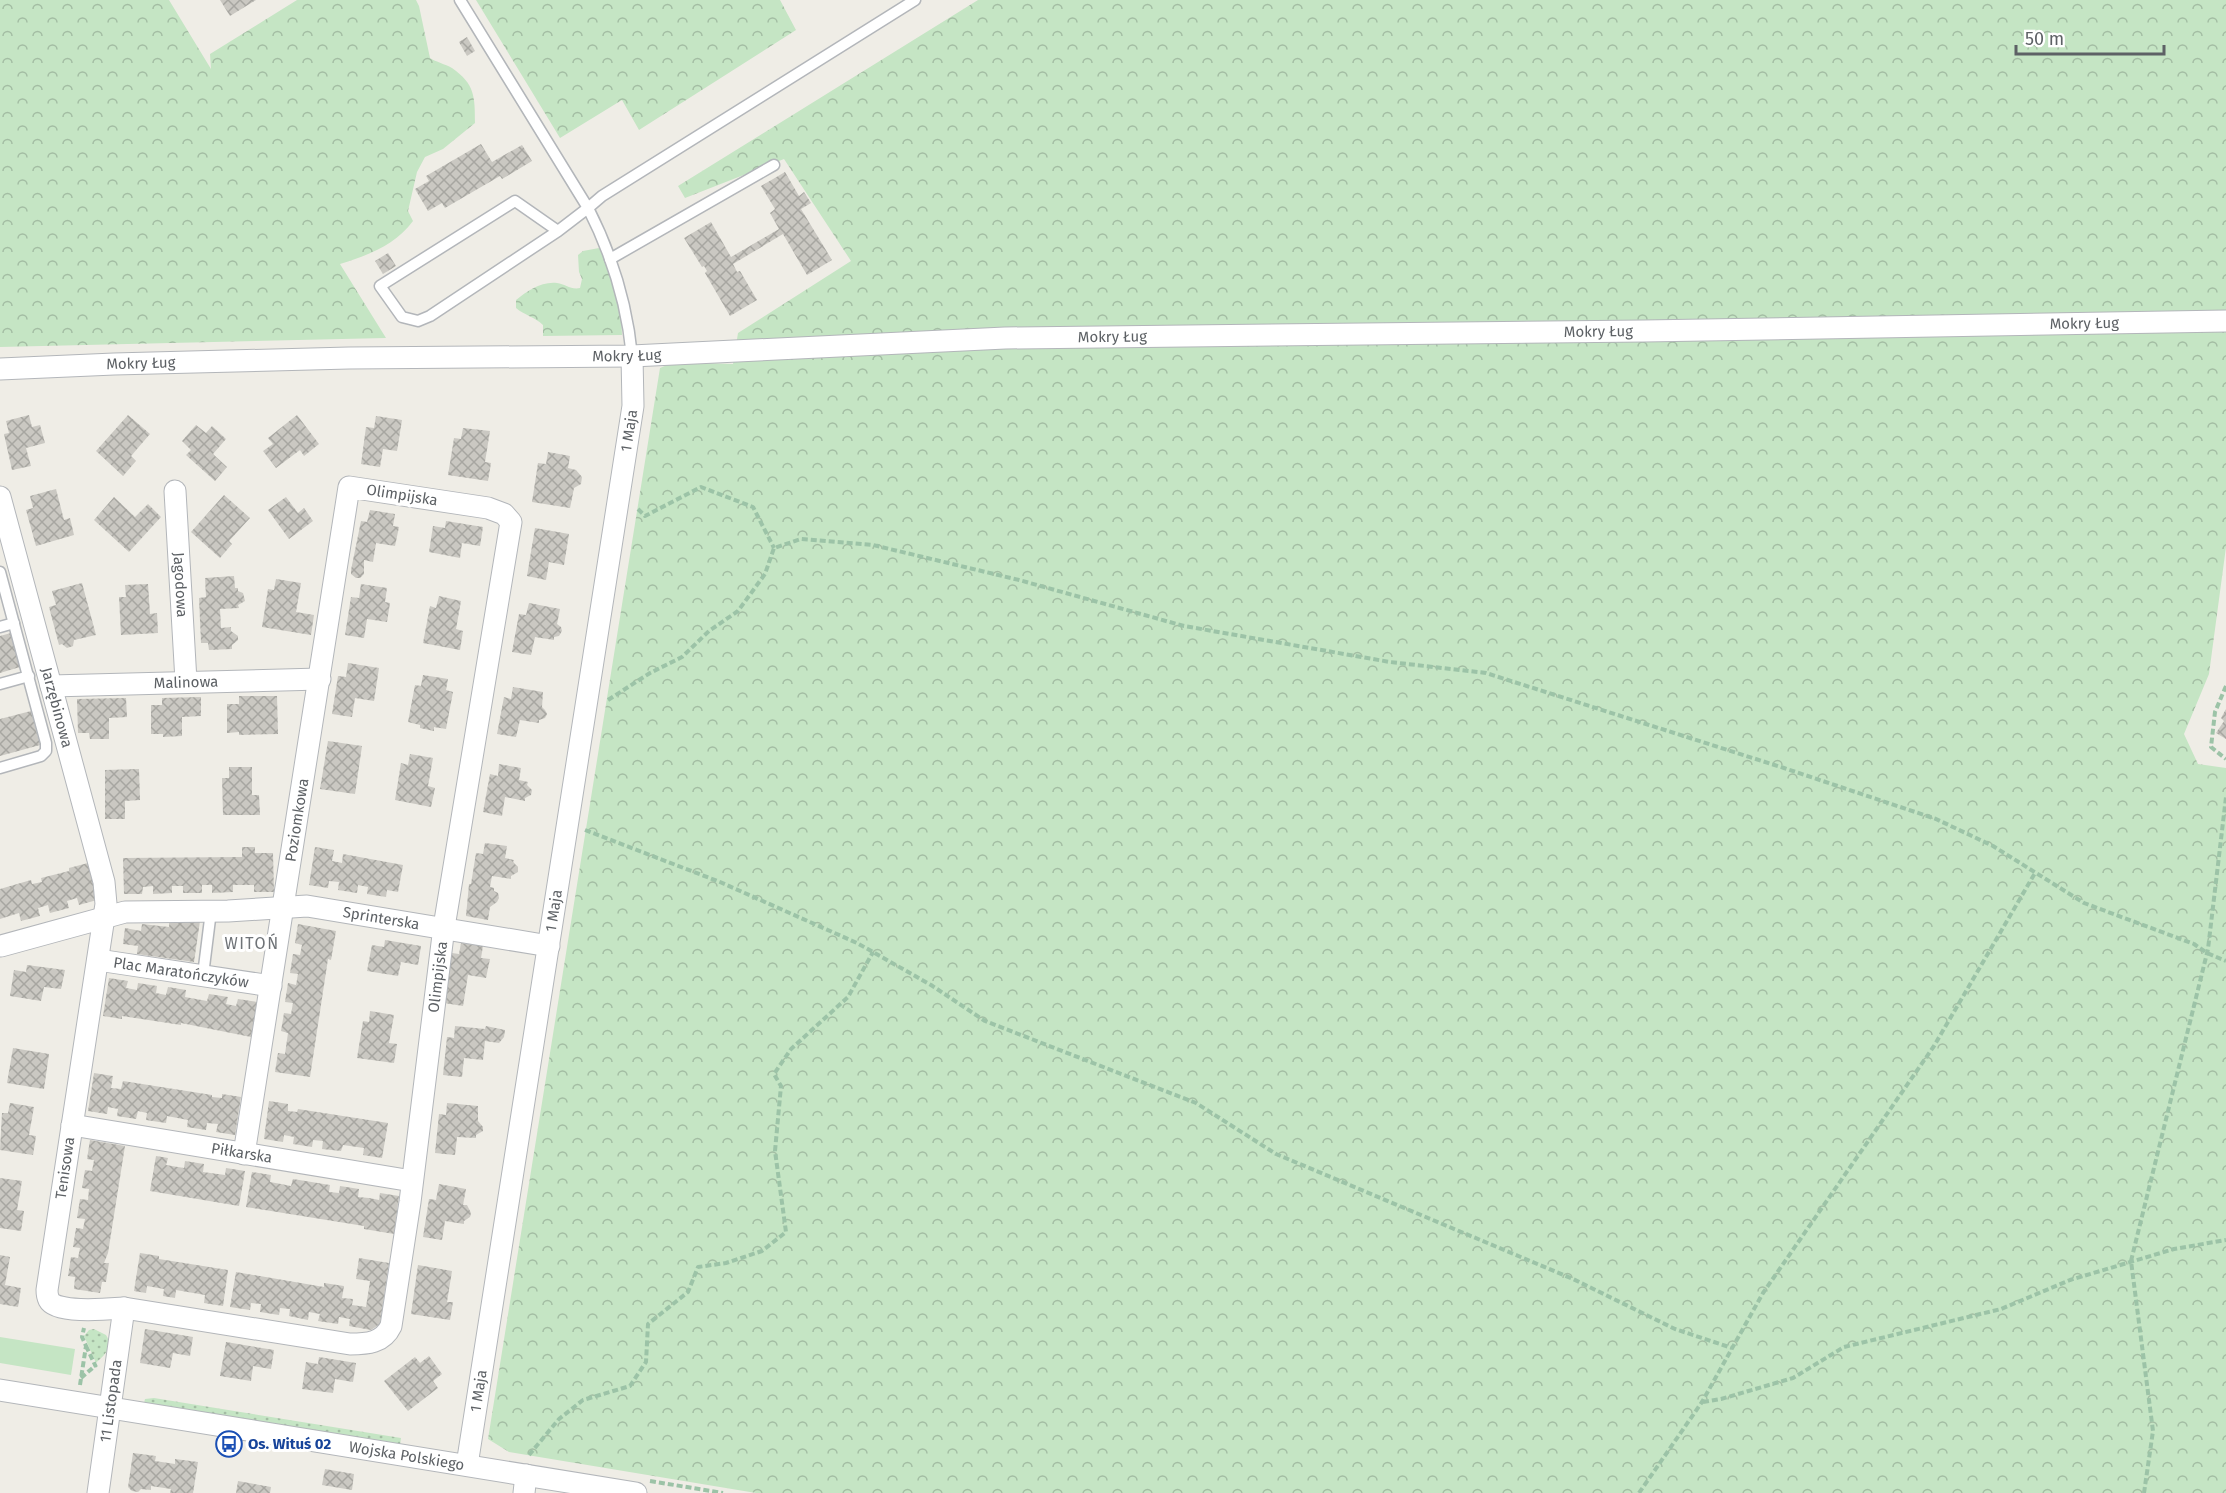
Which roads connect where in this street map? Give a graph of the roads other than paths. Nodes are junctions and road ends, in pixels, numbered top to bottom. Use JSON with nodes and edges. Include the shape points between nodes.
{"nodes":[{"id":1,"x":460,"y":0,"type":"edge"},
{"id":2,"x":915,"y":0,"type":"edge"},
{"id":3,"x":774,"y":165,"type":"dead end"},
{"id":4,"x":588,"y":208,"type":"junction"},
{"id":5,"x":558,"y":231,"type":"junction"},
{"id":6,"x":610,"y":259,"type":"junction"},
{"id":7,"x":2226,"y":321,"type":"edge"},
{"id":8,"x":632,"y":356,"type":"junction"},
{"id":9,"x":0,"y":369,"type":"edge"},
{"id":10,"x":349,"y":487,"type":"joint"},
{"id":11,"x":175,"y":491,"type":"dead end"},
{"id":12,"x":0,"y":497,"type":"edge"},
{"id":13,"x":0,"y":572,"type":"edge"},
{"id":14,"x":5,"y":607,"type":"edge"},
{"id":15,"x":14,"y":622,"type":"junction"},
{"id":16,"x":0,"y":627,"type":"edge"},
{"id":17,"x":29,"y":676,"type":"junction"},
{"id":18,"x":320,"y":679,"type":"junction"},
{"id":19,"x":186,"y":681,"type":"junction"},
{"id":20,"x":0,"y":684,"type":"edge"},
{"id":21,"x":51,"y":686,"type":"junction"},
{"id":22,"x":0,"y":768,"type":"edge"},
{"id":23,"x":284,"y":908,"type":"junction"},
{"id":24,"x":211,"y":911,"type":"junction"},
{"id":25,"x":103,"y":918,"type":"junction"},
{"id":26,"x":444,"y":927,"type":"junction"},
{"id":27,"x":1,"y":946,"type":"edge"},
{"id":28,"x":549,"y":946,"type":"junction"},
{"id":29,"x":98,"y":960,"type":"junction"},
{"id":30,"x":213,"y":977,"type":"junction"},
{"id":31,"x":271,"y":986,"type":"junction"},
{"id":32,"x":72,"y":1125,"type":"junction"},
{"id":33,"x":244,"y":1154,"type":"junction"},
{"id":34,"x":412,"y":1181,"type":"junction"},
{"id":35,"x":124,"y":1308,"type":"junction"},
{"id":36,"x":0,"y":1390,"type":"edge"},
{"id":37,"x":111,"y":1408,"type":"junction"},
{"id":38,"x":467,"y":1465,"type":"junction"},
{"id":39,"x":526,"y":1474,"type":"edge"},
{"id":40,"x":98,"y":1493,"type":"edge"},
{"id":41,"x":636,"y":1493,"type":"edge"}],
"edges":[{"from":1,"to":4,"type":"lane"},
{"from":2,"to":4,"type":"lane"},
{"from":3,"to":6,"type":"lane"},
{"from":4,"to":5,"type":"lane"},
{"from":4,"to":6,"type":"lane"},
{"from":5,"to":5,"type":"lane","via":[[418,321],[402,317],[380,286],[515,201]]},
{"from":6,"to":8,"type":"lane","via":[[627,318]]},
{"from":7,"to":8,"type":"street","name":"Mokry Ług","via":[[1005,338]]},
{"from":8,"to":9,"type":"street","name":"Mokry Ług","via":[[349,358]]},
{"from":8,"to":28,"type":"street","name":"1 Maja","via":[[633,406]]},
{"from":10,"to":18,"type":"street","name":"Poziomkowa"},
{"from":10,"to":26,"type":"street","name":"Olimpijska","via":[[488,508],[512,522]]},
{"from":11,"to":19,"type":"street","name":"Jagodowa"},
{"from":12,"to":21,"type":"street","name":"Jarzębinowa"},
{"from":13,"to":14,"type":"lane"},
{"from":14,"to":15,"type":"lane"},
{"from":15,"to":16,"type":"lane"},
{"from":15,"to":17,"type":"lane"},
{"from":17,"to":20,"type":"lane"},
{"from":17,"to":22,"type":"lane","via":[[46,751]]},
{"from":18,"to":19,"type":"street","name":"Malinowa"},
{"from":18,"to":23,"type":"street","name":"Poziomkowa"},
{"from":19,"to":21,"type":"street","name":"Malinowa"},
{"from":21,"to":25,"type":"street","name":"Jarzębinowa","via":[[104,882]]},
{"from":23,"to":24,"type":"street"},
{"from":23,"to":26,"type":"street","name":"Sprinterska","via":[[307,906]]},
{"from":23,"to":31,"type":"street","name":"Poziomkowa"},
{"from":24,"to":25,"type":"street","via":[[125,912]]},
{"from":24,"to":30,"type":"lane"},
{"from":25,"to":27,"type":"street"},
{"from":25,"to":29,"type":"street","name":"Plac Maratończyków"},
{"from":26,"to":28,"type":"street","name":"Sprinterska"},
{"from":26,"to":34,"type":"street","name":"Olimpijska"},
{"from":28,"to":38,"type":"street","name":"1 Maja"},
{"from":29,"to":30,"type":"street","name":"Plac Maratończyków"},
{"from":29,"to":32,"type":"street","name":"Tenisowa"},
{"from":30,"to":31,"type":"street","name":"Plac Maratończyków"},
{"from":31,"to":33,"type":"street","name":"Poziomkowa"},
{"from":32,"to":33,"type":"street","name":"Piłkarska"},
{"from":32,"to":35,"type":"street","name":"Tenisowa","via":[[48,1299],[54,1305],[87,1310]]},
{"from":33,"to":34,"type":"street","name":"Piłkarska"},
{"from":34,"to":35,"type":"street","name":"Olimpijska","via":[[390,1326],[387,1334],[369,1344]]},
{"from":35,"to":37,"type":"street","name":"11 Listopada"},
{"from":36,"to":37,"type":"street","name":"Wojska Polskiego"},
{"from":37,"to":38,"type":"street","name":"Wojska Polskiego"},
{"from":37,"to":40,"type":"street","name":"11 Listopada"},
{"from":38,"to":39,"type":"street","name":"Wojska Polskiego"},
{"from":39,"to":41,"type":"street","name":"Wojska Polskiego"}]}
